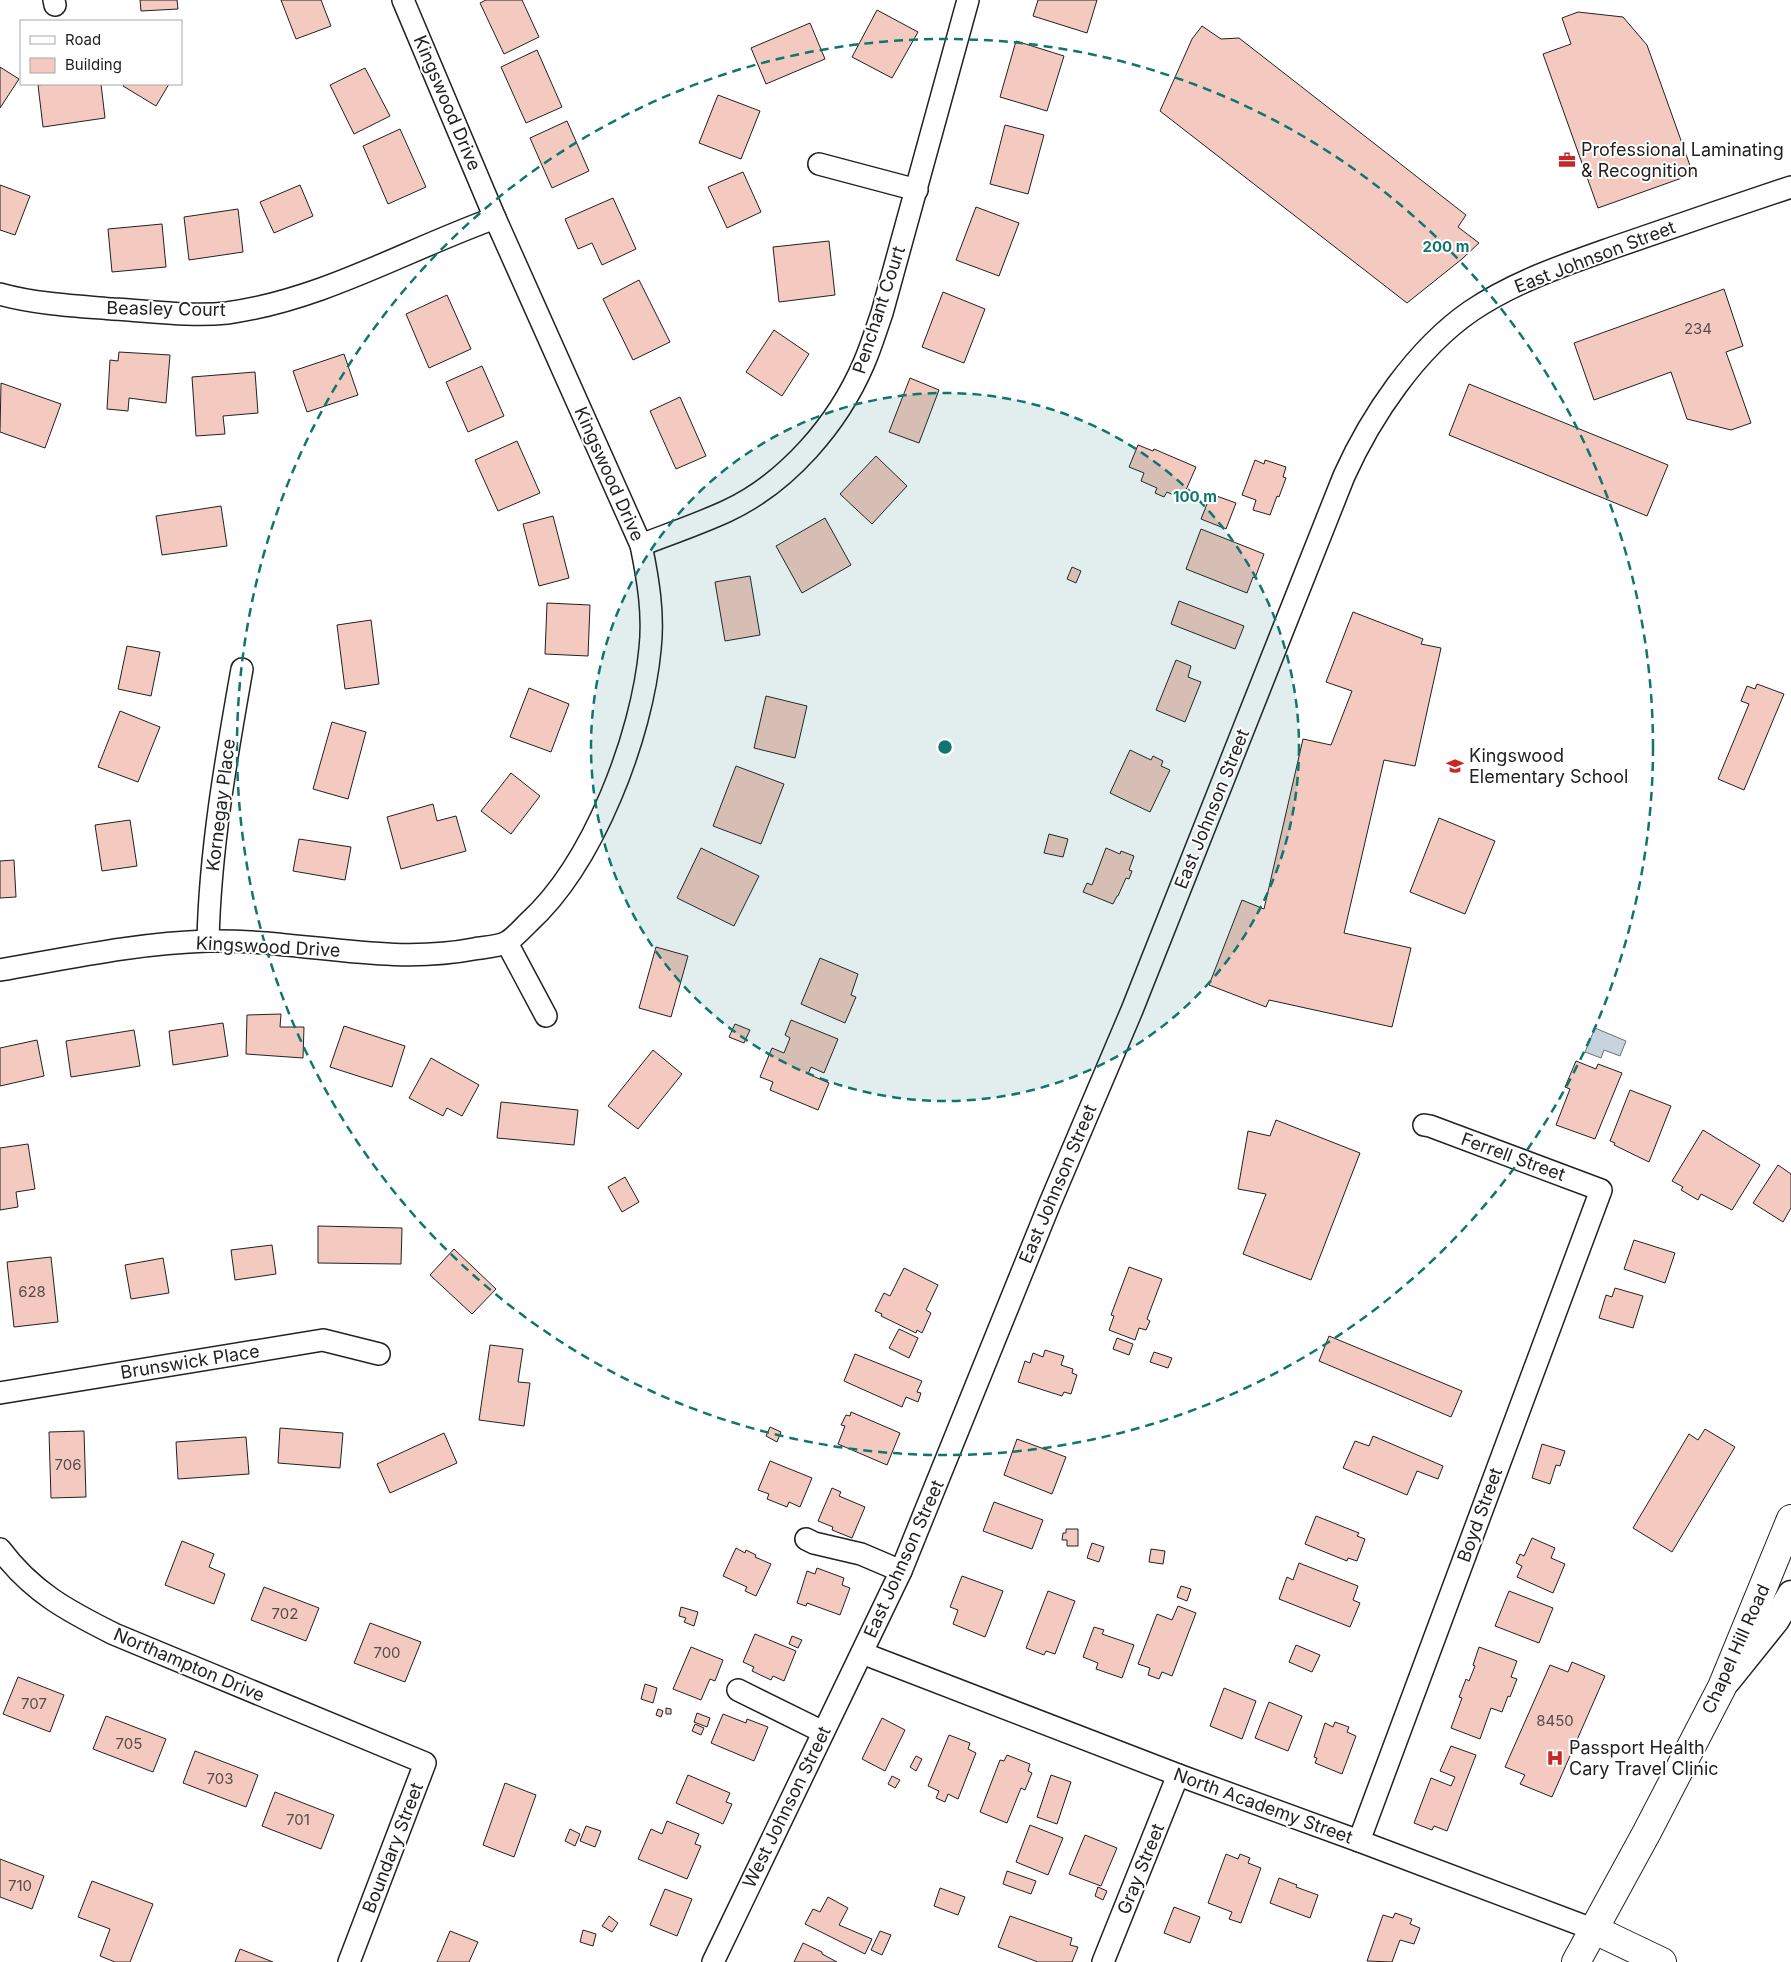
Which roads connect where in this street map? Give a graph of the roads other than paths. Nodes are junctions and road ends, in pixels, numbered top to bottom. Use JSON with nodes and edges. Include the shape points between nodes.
{"nodes":[{"id":1,"x":403,"y":0,"type":"edge"},
{"id":2,"x":968,"y":0,"type":"edge"},
{"id":3,"x":819,"y":164,"type":"dead end"},
{"id":4,"x":1791,"y":187,"type":"edge"},
{"id":5,"x":916,"y":190,"type":"junction"},
{"id":6,"x":495,"y":218,"type":"junction"},
{"id":7,"x":0,"y":294,"type":"edge"},
{"id":8,"x":641,"y":545,"type":"junction"},
{"id":9,"x":242,"y":669,"type":"dead end"},
{"id":10,"x":208,"y":941,"type":"junction"},
{"id":11,"x":506,"y":943,"type":"junction"},
{"id":12,"x":0,"y":970,"type":"edge"},
{"id":13,"x":546,"y":1016,"type":"dead end"},
{"id":14,"x":1424,"y":1125,"type":"dead end"},
{"id":15,"x":1601,"y":1190,"type":"joint"},
{"id":16,"x":379,"y":1354,"type":"dead end"},
{"id":17,"x":0,"y":1393,"type":"edge"},
{"id":18,"x":1791,"y":1519,"type":"edge"},
{"id":19,"x":806,"y":1539,"type":"dead end"},
{"id":20,"x":0,"y":1549,"type":"edge"},
{"id":21,"x":902,"y":1571,"type":"junction"},
{"id":22,"x":1791,"y":1594,"type":"edge"},
{"id":23,"x":862,"y":1653,"type":"junction"},
{"id":24,"x":1722,"y":1687,"type":"junction"},
{"id":25,"x":738,"y":1690,"type":"dead end"},
{"id":26,"x":823,"y":1732,"type":"junction"},
{"id":27,"x":396,"y":1751,"type":"joint"},
{"id":28,"x":1178,"y":1775,"type":"junction"},
{"id":29,"x":1359,"y":1841,"type":"junction"},
{"id":30,"x":1595,"y":1930,"type":"junction"},
{"id":31,"x":349,"y":1962,"type":"edge"},
{"id":32,"x":713,"y":1962,"type":"edge"},
{"id":33,"x":1103,"y":1962,"type":"edge"},
{"id":34,"x":1576,"y":1962,"type":"edge"},
{"id":35,"x":1662,"y":1962,"type":"edge"}],
"edges":[{"from":1,"to":6,"type":"street","name":"Kingswood Drive"},
{"from":2,"to":5,"type":"street","name":"Penchant Court"},
{"from":3,"to":5,"type":"street"},
{"from":4,"to":21,"type":"street","name":"East Johnson Street","via":[[1552,270],[1503,292],[1470,311],[1438,338],[1377,412],[1344,476],[1132,1010],[1050,1203]]},
{"from":5,"to":8,"type":"street","name":"Penchant Court","via":[[865,363],[833,419],[786,471],[758,492],[727,511]]},
{"from":6,"to":7,"type":"street","name":"Beasley Court","via":[[336,284],[291,299],[226,313],[185,314],[51,304]]},
{"from":6,"to":8,"type":"street","name":"Kingswood Drive"},
{"from":8,"to":11,"type":"street","name":"Kingswood Drive","via":[[651,603],[651,647],[644,691],[625,760],[602,815],[558,891]]},
{"from":9,"to":10,"type":"street","name":"Kornegay Place","via":[[220,797]]},
{"from":10,"to":11,"type":"street","name":"Kingswood Drive","via":[[431,956]]},
{"from":10,"to":12,"type":"street","name":"Kingswood Drive","via":[[140,947]]},
{"from":11,"to":13,"type":"street"},
{"from":14,"to":15,"type":"street","name":"Ferrell Street"},
{"from":15,"to":29,"type":"street","name":"Boyd Street"},
{"from":16,"to":17,"type":"street","name":"Brunswick Place","via":[[323,1340]]},
{"from":18,"to":24,"type":"main road","name":"Chapel Hill Road"},
{"from":19,"to":21,"type":"street","via":[[861,1554]]},
{"from":20,"to":27,"type":"street","name":"Northampton Drive","via":[[37,1588],[72,1614]]},
{"from":21,"to":23,"type":"street","name":"East Johnson Street"},
{"from":22,"to":24,"type":"street","via":[[1776,1620]]},
{"from":23,"to":26,"type":"street","name":"West Johnson Street"},
{"from":23,"to":28,"type":"street","name":"North Academy Street"},
{"from":24,"to":30,"type":"main road","name":"Chapel Hill Road"},
{"from":25,"to":26,"type":"street"},
{"from":26,"to":32,"type":"street","name":"West Johnson Street"},
{"from":27,"to":31,"type":"street","name":"Boundary Street","via":[[425,1763]]},
{"from":28,"to":29,"type":"street","name":"North Academy Street"},
{"from":28,"to":33,"type":"street","name":"Gray Street"},
{"from":29,"to":30,"type":"street","name":"North Academy Street"},
{"from":30,"to":34,"type":"main road","name":"Chapel Hill Road"},
{"from":30,"to":35,"type":"main road","name":"North Academy Street"}]}
